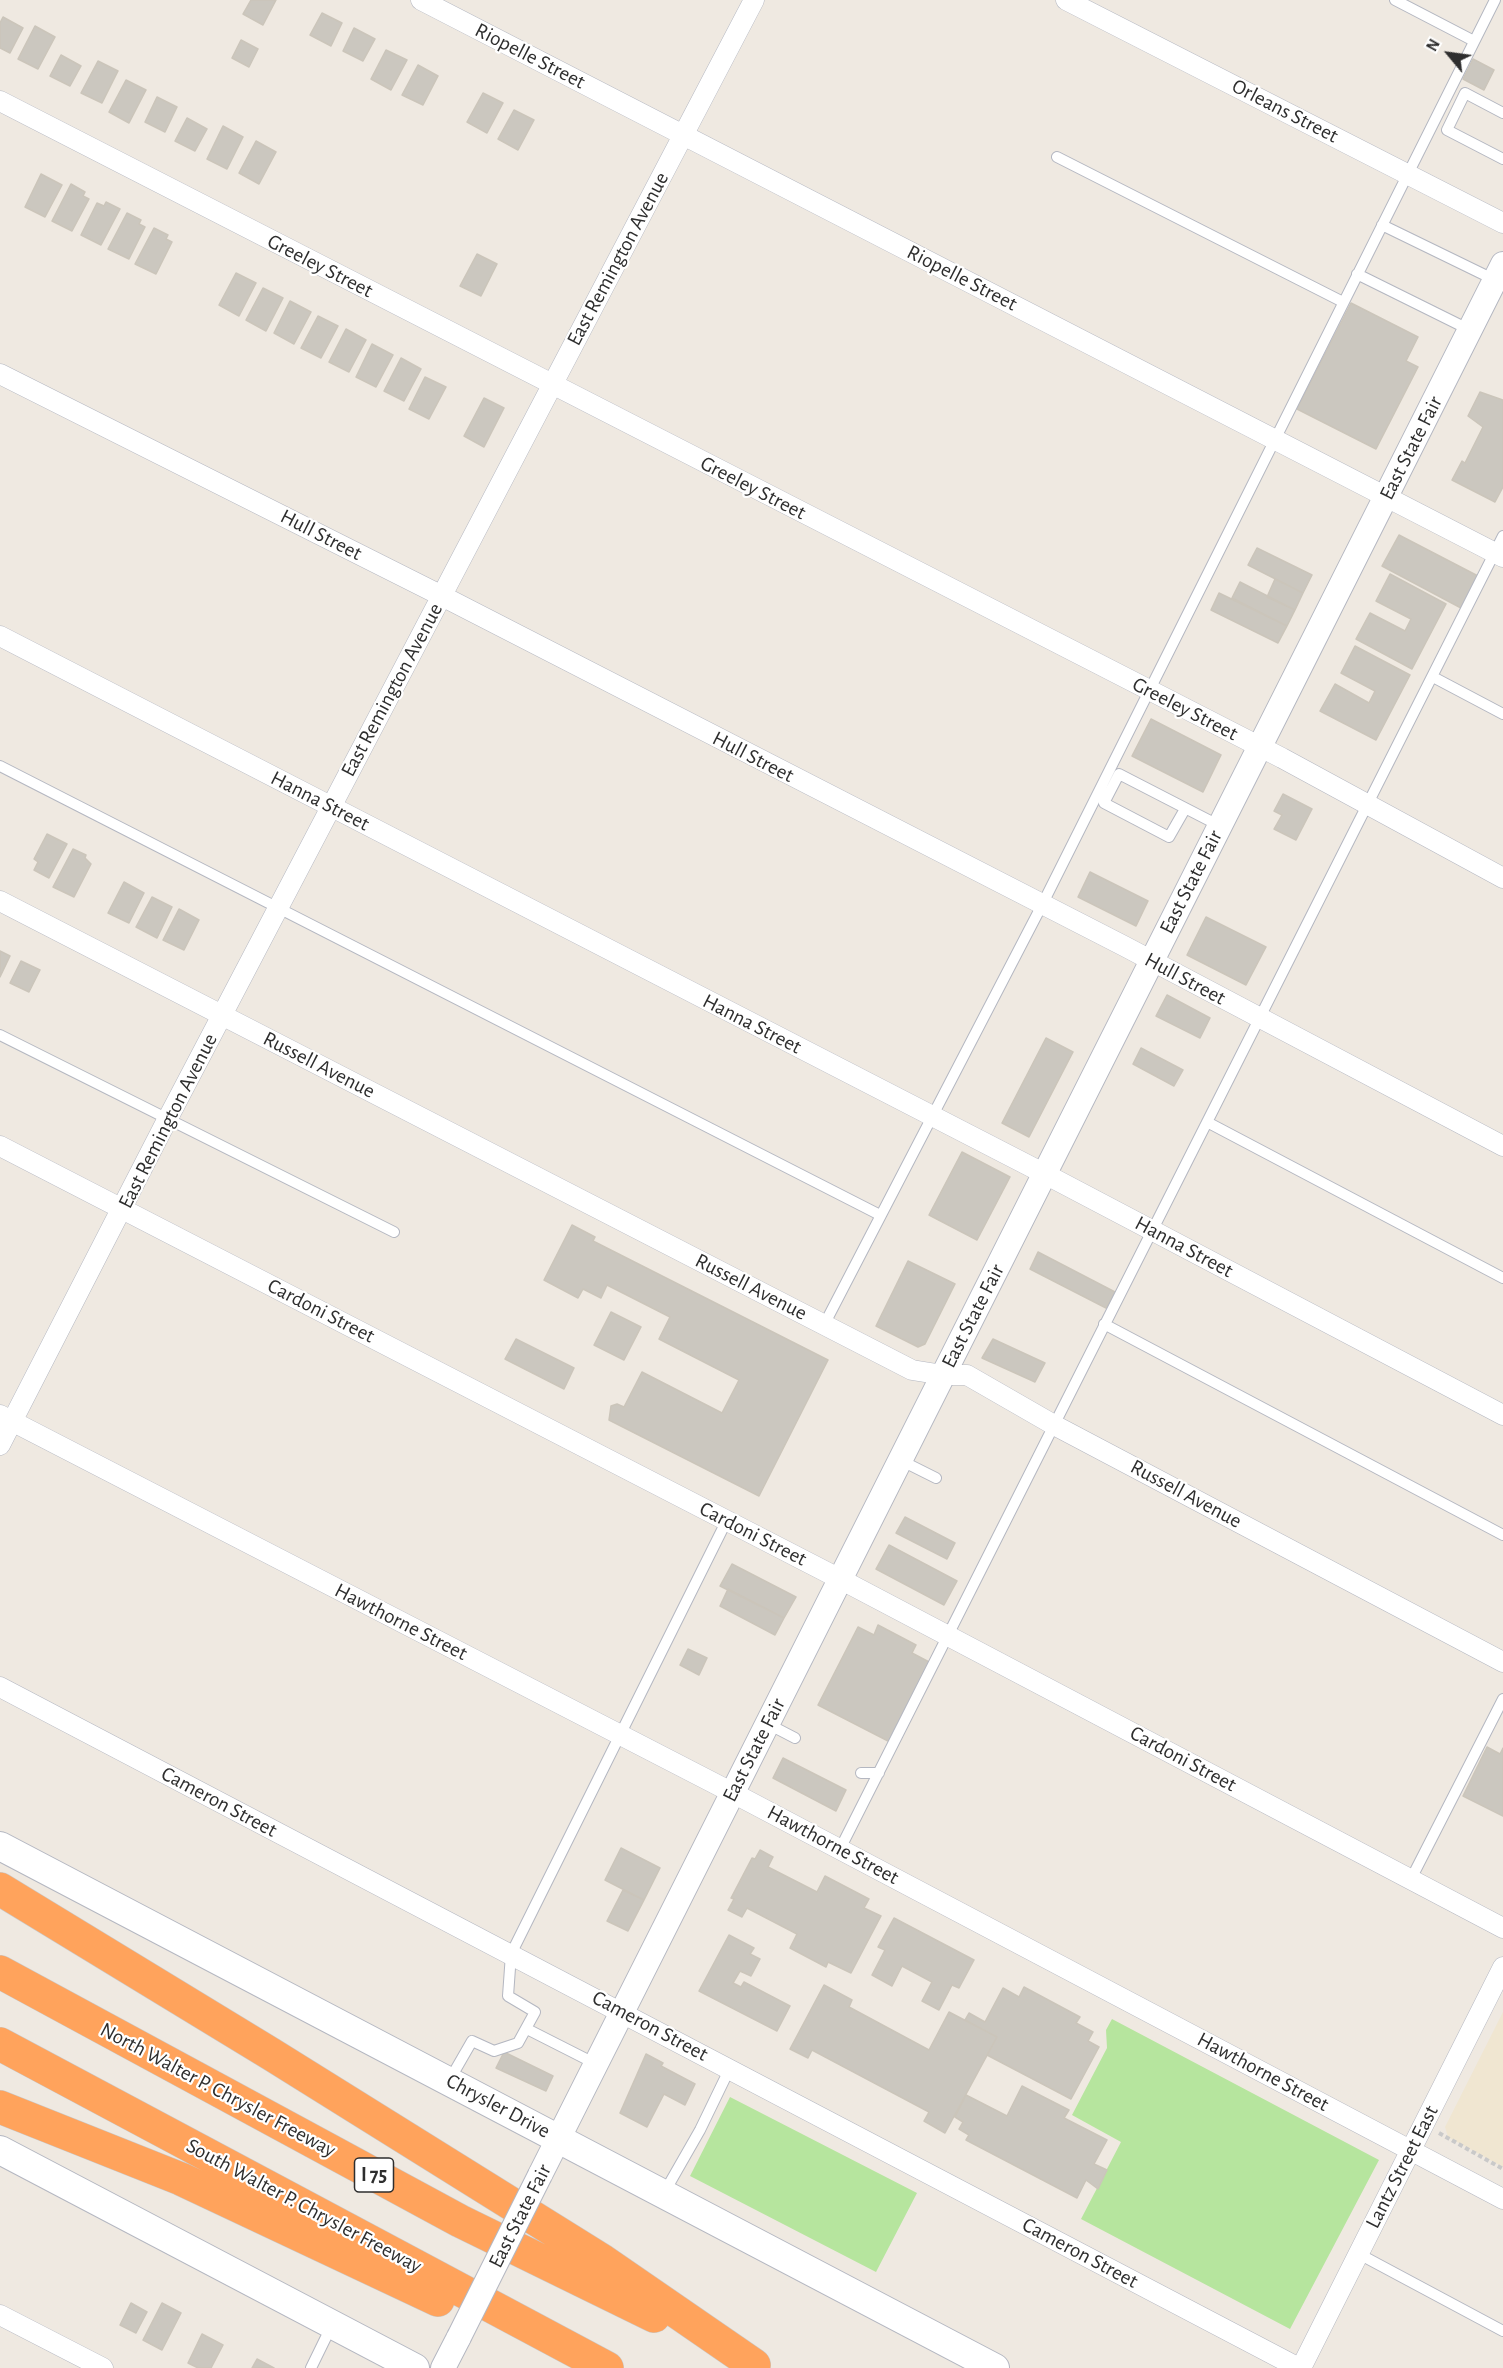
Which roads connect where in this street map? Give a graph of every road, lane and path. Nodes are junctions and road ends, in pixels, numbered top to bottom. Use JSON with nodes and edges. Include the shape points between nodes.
{"nodes":[{"id":1,"x":421,"y":0,"type":"edge"},
{"id":2,"x":754,"y":0,"type":"edge"},
{"id":3,"x":1066,"y":0,"type":"edge"},
{"id":4,"x":1395,"y":0,"type":"edge"},
{"id":5,"x":1494,"y":0,"type":"edge"},
{"id":6,"x":1474,"y":41,"type":"junction"},
{"id":7,"x":0,"y":101,"type":"edge"},
{"id":8,"x":1503,"y":113,"type":"edge"},
{"id":9,"x":684,"y":135,"type":"junction"},
{"id":10,"x":1057,"y":157,"type":"dead end"},
{"id":11,"x":1503,"y":159,"type":"edge"},
{"id":12,"x":1408,"y":173,"type":"junction"},
{"id":13,"x":1503,"y":223,"type":"edge"},
{"id":14,"x":1382,"y":225,"type":"junction"},
{"id":15,"x":1499,"y":272,"type":"edge"},
{"id":16,"x":1357,"y":274,"type":"junction"},
{"id":17,"x":1343,"y":302,"type":"junction"},
{"id":18,"x":1470,"y":330,"type":"junction"},
{"id":19,"x":0,"y":374,"type":"edge"},
{"id":20,"x":551,"y":384,"type":"junction"},
{"id":21,"x":1275,"y":438,"type":"junction"},
{"id":22,"x":1387,"y":496,"type":"junction"},
{"id":23,"x":1500,"y":548,"type":"edge"},
{"id":24,"x":442,"y":596,"type":"junction"},
{"id":25,"x":0,"y":636,"type":"edge"},
{"id":26,"x":1432,"y":677,"type":"junction"},
{"id":27,"x":1148,"y":690,"type":"junction"},
{"id":28,"x":1503,"y":714,"type":"edge"},
{"id":29,"x":1259,"y":747,"type":"junction"},
{"id":30,"x":0,"y":766,"type":"edge"},
{"id":31,"x":1369,"y":804,"type":"junction"},
{"id":32,"x":331,"y":807,"type":"junction"},
{"id":33,"x":1185,"y":809,"type":"junction"},
{"id":34,"x":1220,"y":826,"type":"junction"},
{"id":35,"x":1503,"y":879,"type":"edge"},
{"id":36,"x":0,"y":901,"type":"edge"},
{"id":37,"x":1042,"y":905,"type":"junction"},
{"id":38,"x":278,"y":908,"type":"junction"},
{"id":39,"x":1150,"y":961,"type":"junction"},
{"id":40,"x":222,"y":1016,"type":"junction"},
{"id":41,"x":1259,"y":1018,"type":"junction"},
{"id":42,"x":0,"y":1035,"type":"edge"},
{"id":43,"x":931,"y":1116,"type":"junction"},
{"id":44,"x":167,"y":1120,"type":"junction"},
{"id":45,"x":1207,"y":1122,"type":"junction"},
{"id":46,"x":0,"y":1146,"type":"edge"},
{"id":47,"x":1503,"y":1146,"type":"edge"},
{"id":48,"x":1045,"y":1174,"type":"junction"},
{"id":49,"x":122,"y":1209,"type":"junction"},
{"id":50,"x":880,"y":1215,"type":"junction"},
{"id":51,"x":1151,"y":1230,"type":"junction"},
{"id":52,"x":394,"y":1232,"type":"dead end"},
{"id":53,"x":1503,"y":1278,"type":"edge"},
{"id":54,"x":824,"y":1324,"type":"junction"},
{"id":55,"x":1104,"y":1324,"type":"junction"},
{"id":56,"x":943,"y":1375,"type":"junction"},
{"id":57,"x":1503,"y":1415,"type":"edge"},
{"id":58,"x":6,"y":1418,"type":"edge"},
{"id":59,"x":1054,"y":1425,"type":"junction"},
{"id":60,"x":0,"y":1445,"type":"edge"},
{"id":61,"x":900,"y":1460,"type":"junction"},
{"id":62,"x":936,"y":1478,"type":"dead end"},
{"id":63,"x":727,"y":1520,"type":"junction"},
{"id":64,"x":1503,"y":1535,"type":"edge"},
{"id":65,"x":840,"y":1579,"type":"junction"},
{"id":66,"x":949,"y":1636,"type":"junction"},
{"id":67,"x":1503,"y":1662,"type":"edge"},
{"id":68,"x":0,"y":1687,"type":"edge"},
{"id":69,"x":1503,"y":1699,"type":"edge"},
{"id":70,"x":767,"y":1724,"type":"junction"},
{"id":71,"x":621,"y":1735,"type":"junction"},
{"id":72,"x":795,"y":1738,"type":"dead end"},
{"id":73,"x":861,"y":1773,"type":"dead end"},
{"id":74,"x":879,"y":1773,"type":"junction"},
{"id":75,"x":733,"y":1793,"type":"junction"},
{"id":76,"x":0,"y":1846,"type":"edge"},
{"id":77,"x":840,"y":1849,"type":"junction"},
{"id":78,"x":1411,"y":1880,"type":"junction"},
{"id":79,"x":0,"y":1890,"type":"edge"},
{"id":80,"x":1503,"y":1928,"type":"edge"},
{"id":81,"x":511,"y":1954,"type":"junction"},
{"id":82,"x":1503,"y":1967,"type":"edge"},
{"id":83,"x":0,"y":1972,"type":"edge"},
{"id":84,"x":623,"y":2012,"type":"junction"},
{"id":85,"x":527,"y":2029,"type":"junction"},
{"id":86,"x":0,"y":2044,"type":"edge"},
{"id":87,"x":596,"y":2064,"type":"junction"},
{"id":88,"x":730,"y":2068,"type":"junction"},
{"id":89,"x":449,"y":2081,"type":"junction"},
{"id":90,"x":0,"y":2108,"type":"edge"},
{"id":91,"x":1444,"y":2124,"type":"dead end"},
{"id":92,"x":559,"y":2138,"type":"junction"},
{"id":93,"x":0,"y":2150,"type":"edge"},
{"id":94,"x":1411,"y":2150,"type":"junction"},
{"id":95,"x":1503,"y":2169,"type":"edge"},
{"id":96,"x":664,"y":2194,"type":"junction"},
{"id":97,"x":1503,"y":2199,"type":"edge"},
{"id":98,"x":1359,"y":2253,"type":"junction"},
{"id":99,"x":0,"y":2315,"type":"edge"},
{"id":100,"x":510,"y":2318,"type":"junction"},
{"id":101,"x":332,"y":2325,"type":"junction"},
{"id":102,"x":1503,"y":2331,"type":"edge"},
{"id":103,"x":757,"y":2367,"type":"edge"},
{"id":104,"x":103,"y":2368,"type":"edge"},
{"id":105,"x":311,"y":2368,"type":"edge"},
{"id":106,"x":415,"y":2368,"type":"edge"},
{"id":107,"x":443,"y":2368,"type":"edge"},
{"id":108,"x":607,"y":2368,"type":"edge"},
{"id":109,"x":995,"y":2368,"type":"edge"},
{"id":110,"x":1300,"y":2368,"type":"edge"}],
"edges":[{"from":1,"to":9,"type":"street","name":"Riopelle Street"},
{"from":2,"to":9,"type":"street","name":"East Remington Avenue"},
{"from":3,"to":12,"type":"street","name":"Orleans Street"},
{"from":4,"to":6,"type":"lane"},
{"from":5,"to":6,"type":"lane"},
{"from":6,"to":12,"type":"lane"},
{"from":7,"to":20,"type":"street","name":"Greeley Street"},
{"from":8,"to":11,"type":"lane","via":[[1466,93],[1447,130]]},
{"from":9,"to":20,"type":"street","name":"East Remington Avenue"},
{"from":9,"to":21,"type":"street","name":"Riopelle Street"},
{"from":10,"to":17,"type":"lane"},
{"from":12,"to":13,"type":"street","name":"Orleans Street"},
{"from":12,"to":14,"type":"lane"},
{"from":14,"to":15,"type":"lane"},
{"from":14,"to":16,"type":"lane"},
{"from":15,"to":18,"type":"street","name":"East State Fair"},
{"from":16,"to":17,"type":"lane"},
{"from":16,"to":18,"type":"lane"},
{"from":17,"to":21,"type":"lane"},
{"from":18,"to":22,"type":"street","name":"East State Fair"},
{"from":19,"to":24,"type":"street","name":"Hull Street"},
{"from":20,"to":24,"type":"street","name":"East Remington Avenue"},
{"from":20,"to":27,"type":"street","name":"Greeley Street"},
{"from":21,"to":22,"type":"street","name":"Riopelle Street"},
{"from":21,"to":27,"type":"lane"},
{"from":22,"to":23,"type":"street","name":"Riopelle Street"},
{"from":22,"to":29,"type":"street","name":"East State Fair"},
{"from":23,"to":26,"type":"lane"},
{"from":24,"to":32,"type":"street","name":"East Remington Avenue"},
{"from":24,"to":37,"type":"street","name":"Hull Street"},
{"from":25,"to":32,"type":"street","name":"Hanna Street"},
{"from":26,"to":28,"type":"lane"},
{"from":26,"to":31,"type":"lane"},
{"from":27,"to":29,"type":"street","name":"Greeley Street"},
{"from":27,"to":37,"type":"lane"},
{"from":29,"to":31,"type":"street","name":"Greeley Street"},
{"from":29,"to":34,"type":"street","name":"East State Fair"},
{"from":30,"to":38,"type":"lane"},
{"from":31,"to":35,"type":"street","name":"Greeley Street"},
{"from":31,"to":41,"type":"lane"},
{"from":32,"to":38,"type":"street","name":"East Remington Avenue"},
{"from":32,"to":43,"type":"street","name":"Hanna Street"},
{"from":33,"to":33,"type":"lane","via":[[1119,774],[1104,803],[1169,837]]},
{"from":33,"to":34,"type":"lane"},
{"from":34,"to":39,"type":"street","name":"East State Fair"},
{"from":36,"to":40,"type":"street","name":"Russell Avenue"},
{"from":37,"to":39,"type":"street","name":"Hull Street"},
{"from":37,"to":43,"type":"lane"},
{"from":38,"to":40,"type":"street","name":"East Remington Avenue"},
{"from":38,"to":50,"type":"lane"},
{"from":39,"to":41,"type":"street","name":"Hull Street"},
{"from":39,"to":48,"type":"street","name":"East State Fair"},
{"from":40,"to":44,"type":"street","name":"East Remington Avenue"},
{"from":40,"to":54,"type":"street","name":"Russell Avenue"},
{"from":41,"to":45,"type":"lane"},
{"from":41,"to":47,"type":"street","name":"Hull Street"},
{"from":42,"to":44,"type":"lane"},
{"from":43,"to":48,"type":"street","name":"Hanna Street"},
{"from":43,"to":50,"type":"lane"},
{"from":44,"to":49,"type":"street","name":"East Remington Avenue"},
{"from":44,"to":52,"type":"lane"},
{"from":45,"to":51,"type":"lane"},
{"from":45,"to":53,"type":"lane"},
{"from":46,"to":49,"type":"street","name":"Cardoni Street"},
{"from":48,"to":51,"type":"street","name":"Hanna Street"},
{"from":48,"to":56,"type":"street","name":"East State Fair"},
{"from":49,"to":58,"type":"street","name":"East Remington Avenue"},
{"from":49,"to":63,"type":"street","name":"Cardoni Street"},
{"from":50,"to":54,"type":"lane"},
{"from":51,"to":55,"type":"lane"},
{"from":51,"to":57,"type":"street","name":"Hanna Street"},
{"from":54,"to":56,"type":"street","name":"Russell Avenue","via":[[912,1370]]},
{"from":55,"to":59,"type":"lane"},
{"from":55,"to":64,"type":"lane"},
{"from":56,"to":59,"type":"street","name":"Russell Avenue","via":[[967,1375]]},
{"from":56,"to":61,"type":"street","name":"East State Fair"},
{"from":58,"to":60,"type":"street","name":"East Remington Avenue"},
{"from":58,"to":71,"type":"street","name":"Hawthorne Street"},
{"from":59,"to":66,"type":"lane"},
{"from":59,"to":67,"type":"street","name":"Russell Avenue"},
{"from":61,"to":62,"type":"lane"},
{"from":61,"to":65,"type":"street","name":"East State Fair"},
{"from":63,"to":65,"type":"street","name":"Cardoni Street"},
{"from":63,"to":71,"type":"lane"},
{"from":65,"to":66,"type":"street","name":"Cardoni Street"},
{"from":65,"to":70,"type":"street","name":"East State Fair"},
{"from":66,"to":74,"type":"lane"},
{"from":66,"to":78,"type":"street","name":"Cardoni Street"},
{"from":68,"to":81,"type":"street","name":"Cameron Street"},
{"from":69,"to":78,"type":"lane"},
{"from":70,"to":72,"type":"lane"},
{"from":70,"to":75,"type":"street","name":"East State Fair"},
{"from":71,"to":75,"type":"street","name":"Hawthorne Street"},
{"from":71,"to":81,"type":"lane"},
{"from":73,"to":74,"type":"lane"},
{"from":74,"to":77,"type":"lane"},
{"from":75,"to":77,"type":"street","name":"Hawthorne Street"},
{"from":75,"to":84,"type":"street","name":"East State Fair"},
{"from":76,"to":89,"type":"main road","name":"Chrysler Drive"},
{"from":77,"to":94,"type":"street","name":"Hawthorne Street"},
{"from":78,"to":80,"type":"street","name":"Cardoni Street"},
{"from":79,"to":103,"type":"highway","via":[[603,2261]]},
{"from":81,"to":84,"type":"street","name":"Cameron Street"},
{"from":81,"to":85,"type":"lane","via":[[508,1996],[535,2012]]},
{"from":82,"to":94,"type":"street","name":"Lantz Street East"},
{"from":83,"to":103,"type":"highway","name":"North Walter P. Chrysler Freeway","number":"I 75","via":[[460,2221]]},
{"from":84,"to":87,"type":"street","name":"East State Fair"},
{"from":84,"to":88,"type":"street","name":"Cameron Street"},
{"from":85,"to":87,"type":"lane"},
{"from":85,"to":89,"type":"lane","via":[[518,2043],[494,2050],[472,2041]]},
{"from":86,"to":100,"type":"highway","name":"South Walter P. Chrysler Freeway"},
{"from":87,"to":92,"type":"street","name":"East State Fair"},
{"from":88,"to":96,"type":"lane"},
{"from":88,"to":110,"type":"street","name":"Cameron Street"},
{"from":89,"to":92,"type":"main road","name":"Chrysler Drive"},
{"from":90,"to":100,"type":"highway","via":[[181,2180],[452,2307]]},
{"from":91,"to":95,"type":"path","via":[[1438,2135]]},
{"from":92,"to":96,"type":"main road","name":"Chrysler Drive"},
{"from":92,"to":107,"type":"street","name":"East State Fair","bridge":true},
{"from":93,"to":101,"type":"main road"},
{"from":94,"to":97,"type":"street","name":"Hawthorne Street"},
{"from":94,"to":98,"type":"street","name":"Lantz Street East"},
{"from":96,"to":109,"type":"main road","name":"Chrysler Drive"},
{"from":98,"to":102,"type":"lane"},
{"from":98,"to":110,"type":"street","name":"Lantz Street East"},
{"from":99,"to":104,"type":"street"},
{"from":100,"to":108,"type":"highway","name":"South Walter P. Chrysler Freeway"},
{"from":101,"to":105,"type":"lane"},
{"from":101,"to":106,"type":"main road"}]}
